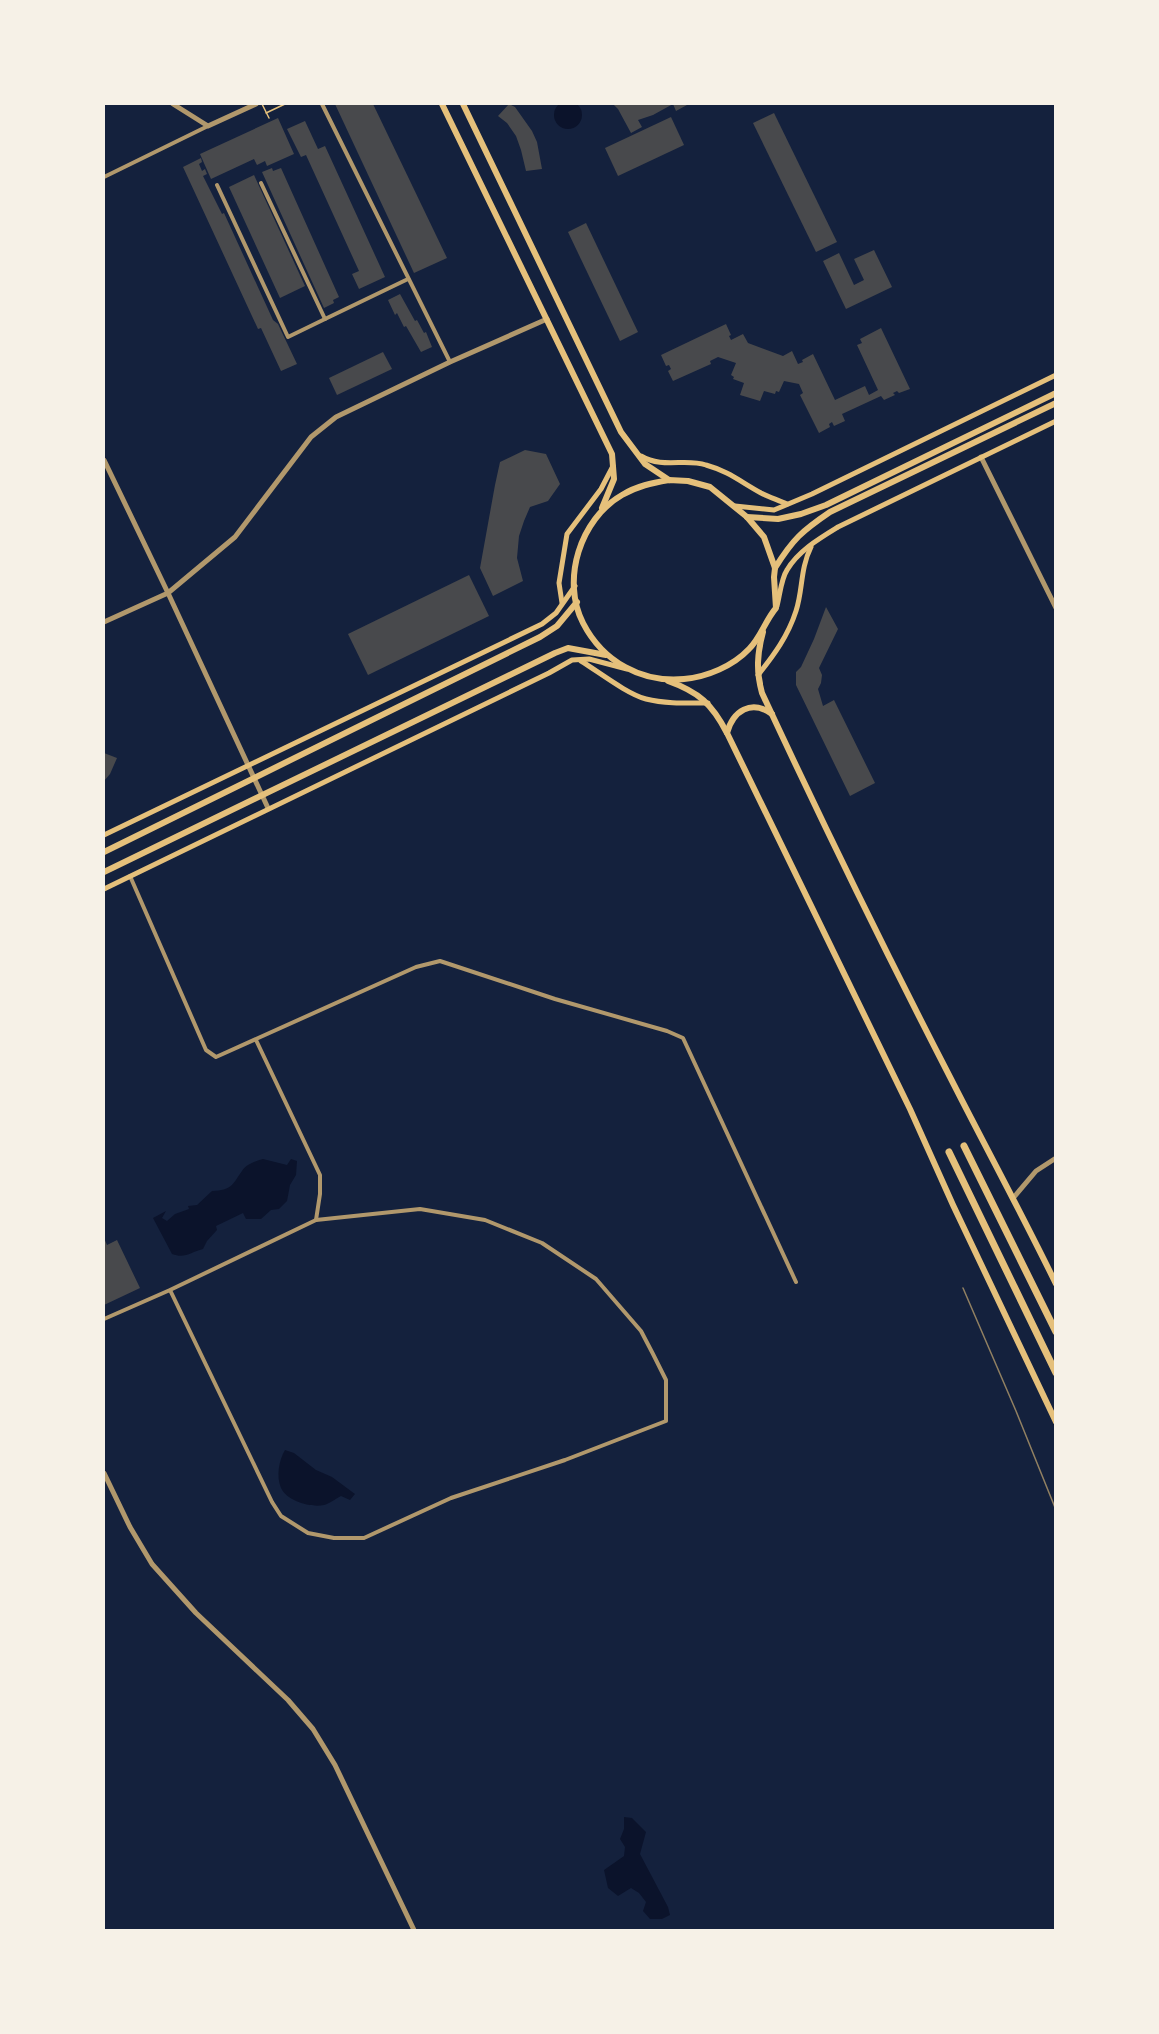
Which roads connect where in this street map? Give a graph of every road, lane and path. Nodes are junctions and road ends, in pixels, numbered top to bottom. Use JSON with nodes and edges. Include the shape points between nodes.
{"nodes":[{"id":1,"x":173,"y":104,"type":"edge"},
{"id":2,"x":256,"y":104,"type":"edge"},
{"id":3,"x":262,"y":104,"type":"edge"},
{"id":4,"x":285,"y":104,"type":"edge"},
{"id":5,"x":322,"y":104,"type":"edge"},
{"id":6,"x":442,"y":104,"type":"edge"},
{"id":7,"x":463,"y":104,"type":"edge"},
{"id":8,"x":266,"y":113,"type":"junction"},
{"id":9,"x":269,"y":118,"type":"dead end"},
{"id":10,"x":208,"y":126,"type":"junction"},
{"id":11,"x":104,"y":177,"type":"edge"},
{"id":12,"x":261,"y":183,"type":"dead end"},
{"id":13,"x":217,"y":185,"type":"dead end"},
{"id":14,"x":408,"y":279,"type":"junction"},
{"id":15,"x":325,"y":319,"type":"junction"},
{"id":16,"x":547,"y":319,"type":"junction"},
{"id":17,"x":450,"y":362,"type":"junction"},
{"id":18,"x":1056,"y":375,"type":"edge"},
{"id":19,"x":1056,"y":393,"type":"edge"},
{"id":20,"x":1056,"y":403,"type":"edge"},
{"id":21,"x":1056,"y":421,"type":"edge"},
{"id":22,"x":638,"y":455,"type":"junction"},
{"id":23,"x":981,"y":457,"type":"junction"},
{"id":24,"x":104,"y":460,"type":"edge"},
{"id":25,"x":614,"y":465,"type":"junction"},
{"id":26,"x":669,"y":480,"type":"junction"},
{"id":27,"x":787,"y":504,"type":"junction"},
{"id":28,"x":735,"y":506,"type":"junction"},
{"id":29,"x":601,"y":511,"type":"junction"},
{"id":30,"x":747,"y":517,"type":"junction"},
{"id":31,"x":812,"y":544,"type":"junction"},
{"id":32,"x":775,"y":568,"type":"junction"},
{"id":33,"x":575,"y":586,"type":"junction"},
{"id":34,"x":168,"y":593,"type":"junction"},
{"id":35,"x":577,"y":602,"type":"junction"},
{"id":36,"x":562,"y":604,"type":"junction"},
{"id":37,"x":776,"y":608,"type":"junction"},
{"id":38,"x":1056,"y":608,"type":"edge"},
{"id":39,"x":104,"y":621,"type":"edge"},
{"id":40,"x":763,"y":632,"type":"junction"},
{"id":41,"x":607,"y":655,"type":"junction"},
{"id":42,"x":580,"y":660,"type":"junction"},
{"id":43,"x":627,"y":669,"type":"junction"},
{"id":44,"x":758,"y":675,"type":"junction"},
{"id":45,"x":668,"y":681,"type":"junction"},
{"id":46,"x":708,"y":703,"type":"junction"},
{"id":47,"x":772,"y":714,"type":"junction"},
{"id":48,"x":727,"y":733,"type":"junction"},
{"id":49,"x":249,"y":764,"type":"junction"},
{"id":50,"x":254,"y":778,"type":"junction"},
{"id":51,"x":262,"y":795,"type":"junction"},
{"id":52,"x":268,"y":808,"type":"junction"},
{"id":53,"x":104,"y":835,"type":"edge"},
{"id":54,"x":104,"y":852,"type":"edge"},
{"id":55,"x":104,"y":872,"type":"edge"},
{"id":56,"x":130,"y":876,"type":"junction"},
{"id":57,"x":104,"y":889,"type":"edge"},
{"id":58,"x":256,"y":1040,"type":"junction"},
{"id":59,"x":964,"y":1146,"type":"dead end"},
{"id":60,"x":949,"y":1152,"type":"dead end"},
{"id":61,"x":1056,"y":1158,"type":"edge"},
{"id":62,"x":1014,"y":1197,"type":"junction"},
{"id":63,"x":316,"y":1220,"type":"junction"},
{"id":64,"x":796,"y":1282,"type":"dead end"},
{"id":65,"x":1056,"y":1284,"type":"edge"},
{"id":66,"x":170,"y":1290,"type":"junction"},
{"id":67,"x":104,"y":1319,"type":"edge"},
{"id":68,"x":1056,"y":1332,"type":"edge"},
{"id":69,"x":1056,"y":1373,"type":"edge"},
{"id":70,"x":1056,"y":1422,"type":"edge"},
{"id":71,"x":104,"y":1473,"type":"edge"},
{"id":72,"x":414,"y":1930,"type":"edge"}],
"edges":[{"from":1,"to":10,"type":"street"},
{"from":2,"to":10,"type":"street"},
{"from":3,"to":8,"type":"path"},
{"from":4,"to":8,"type":"path"},
{"from":5,"to":14,"type":"street"},
{"from":6,"to":16,"type":"main road"},
{"from":7,"to":22,"type":"main road","via":[[621,432]]},
{"from":8,"to":9,"type":"path"},
{"from":10,"to":11,"type":"street"},
{"from":12,"to":15,"type":"street"},
{"from":13,"to":15,"type":"street","via":[[288,337]]},
{"from":14,"to":15,"type":"street"},
{"from":14,"to":17,"type":"street"},
{"from":16,"to":17,"type":"street"},
{"from":16,"to":25,"type":"main road","via":[[606,439]]},
{"from":17,"to":34,"type":"street","via":[[336,417],[311,436],[235,537]]},
{"from":18,"to":27,"type":"main road"},
{"from":19,"to":30,"type":"main road","via":[[826,505],[778,519]]},
{"from":20,"to":32,"type":"main road","via":[[830,513],[791,543]]},
{"from":21,"to":23,"type":"main road"},
{"from":22,"to":26,"type":"main road"},
{"from":22,"to":27,"type":"main road","via":[[669,464],[703,464]]},
{"from":23,"to":31,"type":"main road","via":[[838,527]]},
{"from":23,"to":38,"type":"street"},
{"from":24,"to":34,"type":"street"},
{"from":25,"to":29,"type":"main road","via":[[614,479]]},
{"from":25,"to":36,"type":"main road","via":[[567,534],[559,583]]},
{"from":26,"to":28,"type":"main road","via":[[710,487]]},
{"from":26,"to":29,"type":"main road","via":[[620,496]]},
{"from":27,"to":28,"type":"main road","via":[[774,510]]},
{"from":28,"to":30,"type":"main road"},
{"from":29,"to":33,"type":"main road","via":[[577,554]]},
{"from":30,"to":32,"type":"main road","via":[[764,537]]},
{"from":31,"to":37,"type":"main road","via":[[786,570]]},
{"from":31,"to":44,"type":"main road","via":[[801,576],[797,609],[781,647]]},
{"from":32,"to":37,"type":"main road"},
{"from":33,"to":35,"type":"main road"},
{"from":33,"to":36,"type":"main road"},
{"from":34,"to":39,"type":"street"},
{"from":34,"to":49,"type":"street"},
{"from":35,"to":41,"type":"main road","via":[[583,623]]},
{"from":35,"to":50,"type":"main road","via":[[557,626],[540,637]]},
{"from":36,"to":49,"type":"main road","via":[[542,624]]},
{"from":37,"to":40,"type":"main road","via":[[765,621]]},
{"from":40,"to":44,"type":"main road"},
{"from":40,"to":45,"type":"main road","via":[[730,664],[700,677]]},
{"from":41,"to":43,"type":"main road"},
{"from":41,"to":51,"type":"main road","via":[[568,648]]},
{"from":42,"to":43,"type":"main road"},
{"from":42,"to":46,"type":"main road","via":[[645,699]]},
{"from":42,"to":52,"type":"main road","via":[[572,660]]},
{"from":43,"to":45,"type":"main road"},
{"from":44,"to":47,"type":"main road"},
{"from":45,"to":46,"type":"main road"},
{"from":46,"to":48,"type":"main road"},
{"from":47,"to":48,"type":"main road","via":[[752,707],[735,715]]},
{"from":47,"to":62,"type":"main road","via":[[945,1067]]},
{"from":48,"to":70,"type":"main road","via":[[910,1109]]},
{"from":49,"to":50,"type":"street"},
{"from":49,"to":53,"type":"main road"},
{"from":50,"to":51,"type":"street"},
{"from":50,"to":54,"type":"main road"},
{"from":51,"to":52,"type":"street"},
{"from":51,"to":55,"type":"main road"},
{"from":52,"to":56,"type":"main road"},
{"from":56,"to":57,"type":"main road"},
{"from":56,"to":58,"type":"street","via":[[206,1050],[216,1057]]},
{"from":58,"to":63,"type":"street","via":[[320,1175]]},
{"from":58,"to":64,"type":"street","via":[[416,967],[440,961],[667,1030],[683,1038]]},
{"from":59,"to":68,"type":"highway"},
{"from":60,"to":69,"type":"highway"},
{"from":61,"to":62,"type":"street","via":[[1036,1171]]},
{"from":62,"to":65,"type":"main road"},
{"from":63,"to":66,"type":"street"},
{"from":63,"to":66,"type":"street","via":[[420,1209],[485,1220],[542,1243],[596,1279],[641,1331],[666,1380],[666,1421],[451,1498],[364,1538],[308,1533],[281,1516],[272,1502]]},
{"from":66,"to":67,"type":"street"},
{"from":71,"to":72,"type":"street","via":[[152,1564],[313,1729],[335,1765]]}]}
